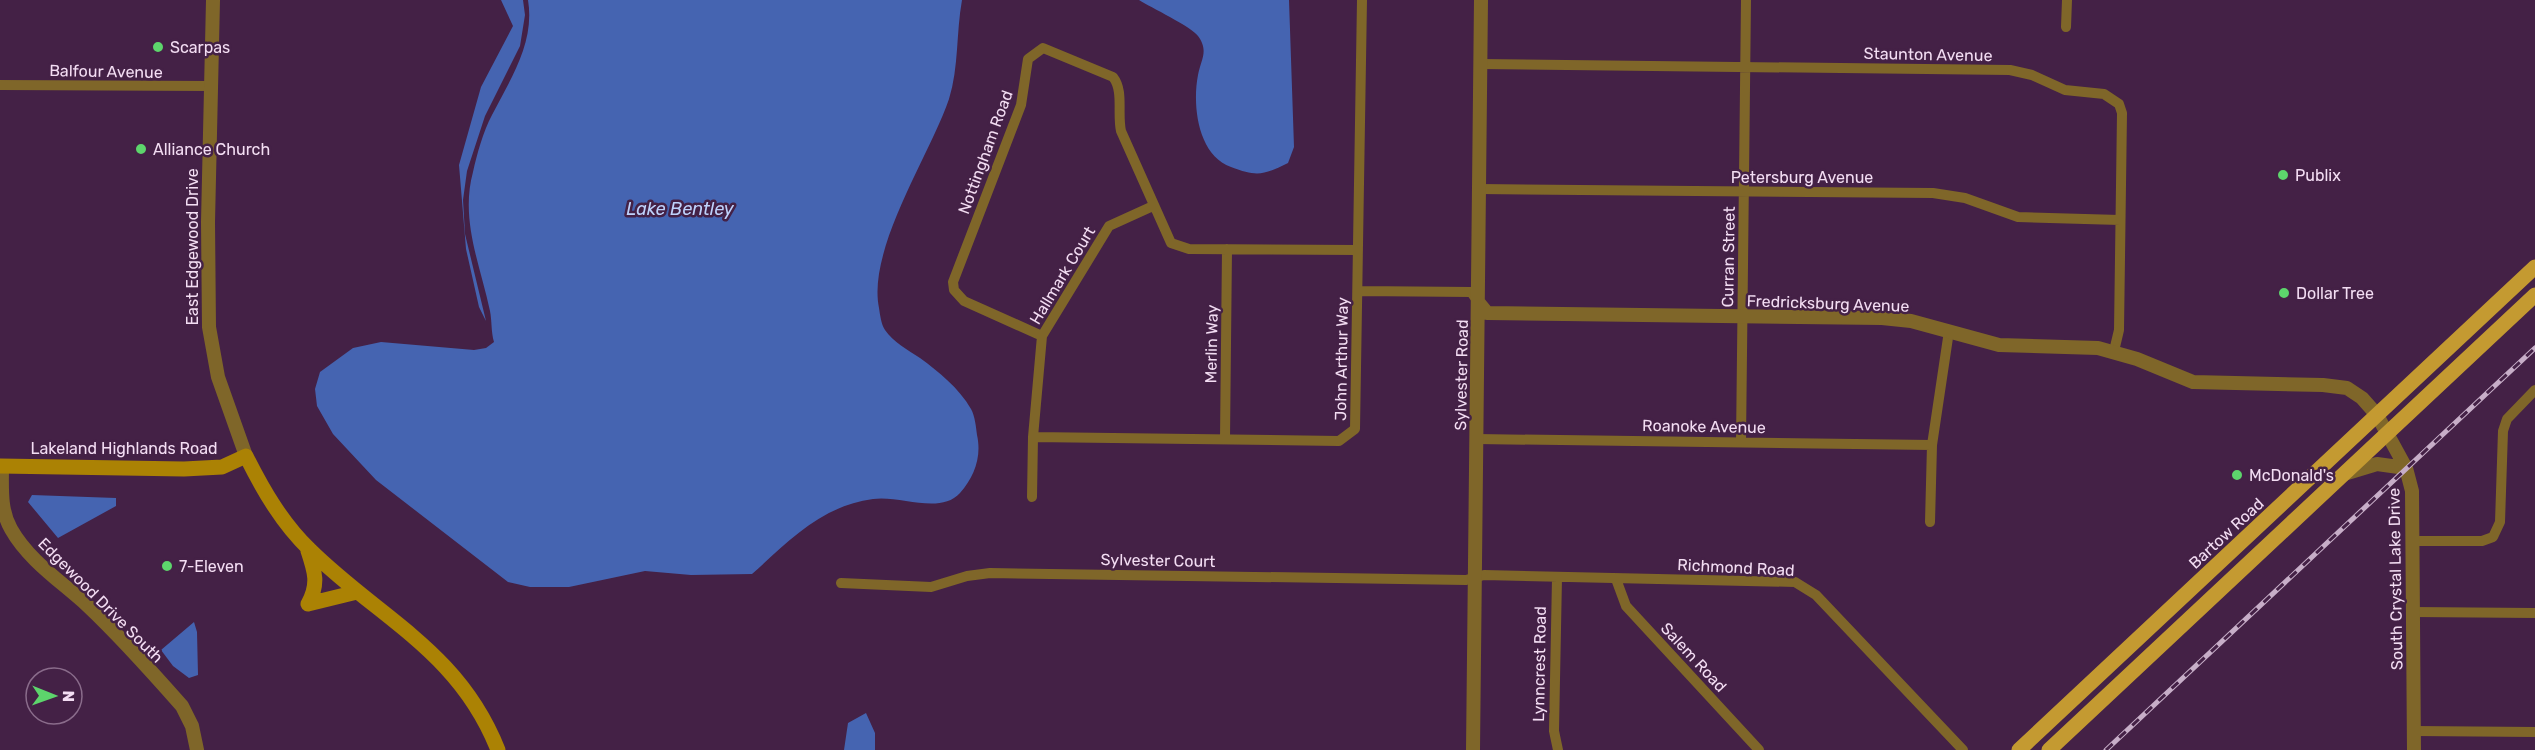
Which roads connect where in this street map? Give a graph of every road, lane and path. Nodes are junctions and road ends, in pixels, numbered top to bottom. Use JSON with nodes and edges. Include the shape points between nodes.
{"nodes":[{"id":1,"x":213,"y":0,"type":"edge"},
{"id":2,"x":1362,"y":0,"type":"edge"},
{"id":3,"x":1481,"y":0,"type":"edge"},
{"id":4,"x":1746,"y":0,"type":"edge"},
{"id":5,"x":2067,"y":0,"type":"edge"},
{"id":6,"x":2066,"y":27,"type":"dead end"},
{"id":7,"x":1480,"y":64,"type":"junction"},
{"id":8,"x":1745,"y":66,"type":"junction"},
{"id":9,"x":0,"y":85,"type":"edge"},
{"id":10,"x":211,"y":86,"type":"junction"},
{"id":11,"x":1479,"y":189,"type":"junction"},
{"id":12,"x":1744,"y":192,"type":"junction"},
{"id":13,"x":1153,"y":206,"type":"junction"},
{"id":14,"x":2120,"y":220,"type":"junction"},
{"id":15,"x":1227,"y":249,"type":"junction"},
{"id":16,"x":1358,"y":250,"type":"junction"},
{"id":17,"x":2530,"y":272,"type":"edge"},
{"id":18,"x":1358,"y":291,"type":"junction"},
{"id":19,"x":2535,"y":295,"type":"edge"},
{"id":20,"x":1478,"y":302,"type":"junction"},
{"id":21,"x":1742,"y":317,"type":"junction"},
{"id":22,"x":1949,"y":332,"type":"junction"},
{"id":23,"x":1042,"y":336,"type":"junction"},
{"id":24,"x":2483,"y":344,"type":"junction"},
{"id":25,"x":2114,"y":351,"type":"junction"},
{"id":26,"x":2535,"y":390,"type":"edge"},
{"id":27,"x":2377,"y":415,"type":"junction"},
{"id":28,"x":2387,"y":434,"type":"junction"},
{"id":29,"x":1033,"y":437,"type":"junction"},
{"id":30,"x":1225,"y":439,"type":"junction"},
{"id":31,"x":1477,"y":439,"type":"junction"},
{"id":32,"x":1741,"y":442,"type":"junction"},
{"id":33,"x":1932,"y":445,"type":"junction"},
{"id":34,"x":246,"y":456,"type":"junction"},
{"id":35,"x":1,"y":466,"type":"edge"},
{"id":36,"x":2406,"y":468,"type":"junction"},
{"id":37,"x":2344,"y":474,"type":"junction"},
{"id":38,"x":1032,"y":496,"type":"dead end"},
{"id":39,"x":1930,"y":522,"type":"dead end"},
{"id":40,"x":2414,"y":541,"type":"junction"},
{"id":41,"x":308,"y":548,"type":"junction"},
{"id":42,"x":1475,"y":578,"type":"junction"},
{"id":43,"x":1557,"y":578,"type":"junction"},
{"id":44,"x":1616,"y":579,"type":"junction"},
{"id":45,"x":841,"y":583,"type":"dead end"},
{"id":46,"x":357,"y":592,"type":"junction"},
{"id":47,"x":2414,"y":612,"type":"junction"},
{"id":48,"x":2535,"y":613,"type":"edge"},
{"id":49,"x":2415,"y":731,"type":"junction"},
{"id":50,"x":2535,"y":732,"type":"edge"},
{"id":51,"x":197,"y":750,"type":"edge"},
{"id":52,"x":498,"y":750,"type":"edge"},
{"id":53,"x":1473,"y":750,"type":"edge"},
{"id":54,"x":1558,"y":750,"type":"edge"},
{"id":55,"x":1760,"y":750,"type":"edge"},
{"id":56,"x":1963,"y":750,"type":"edge"},
{"id":57,"x":2019,"y":750,"type":"edge"},
{"id":58,"x":2049,"y":750,"type":"edge"},
{"id":59,"x":2414,"y":750,"type":"edge"}],
"edges":[{"from":1,"to":10,"type":"street","name":"East Edgewood Drive"},
{"from":2,"to":16,"type":"street","name":"John Arthur Way"},
{"from":3,"to":7,"type":"street","name":"Sylvester Road"},
{"from":4,"to":8,"type":"street","name":"Curran Street"},
{"from":5,"to":6,"type":"street"},
{"from":7,"to":8,"type":"street","name":"Staunton Avenue"},
{"from":7,"to":11,"type":"street","name":"Sylvester Road"},
{"from":8,"to":12,"type":"street","name":"Curran Street"},
{"from":8,"to":14,"type":"street","name":"Staunton Avenue","via":[[2010,70],[2065,90],[2104,94],[2119,104],[2122,113]]},
{"from":9,"to":10,"type":"street","name":"Balfour Avenue"},
{"from":10,"to":34,"type":"street","name":"East Edgewood Drive","via":[[209,327],[218,377]]},
{"from":11,"to":12,"type":"street","name":"Petersburg Avenue"},
{"from":11,"to":20,"type":"street","name":"Sylvester Road"},
{"from":12,"to":14,"type":"street","name":"Petersburg Avenue","via":[[1942,194],[2034,220]]},
{"from":12,"to":21,"type":"street","name":"Curran Street"},
{"from":13,"to":15,"type":"street","name":"Nottingham Road","via":[[1166,235],[1179,248]]},
{"from":13,"to":23,"type":"street","name":"Hallmark Court","via":[[1109,226]]},
{"from":13,"to":23,"type":"street","name":"Nottingham Road","via":[[1121,131],[1119,84],[1113,77],[1052,50],[1042,48],[1034,52],[1025,67],[1021,105],[953,282],[954,290],[964,301]]},
{"from":14,"to":25,"type":"street","name":"Staunton Avenue","via":[[2119,330]]},
{"from":15,"to":16,"type":"street","name":"Nottingham Road"},
{"from":15,"to":30,"type":"street","name":"Merlin Way"},
{"from":16,"to":18,"type":"street","name":"John Arthur Way"},
{"from":17,"to":24,"type":"main road","via":[[2521,293],[2485,333]]},
{"from":17,"to":27,"type":"main road","name":"Bartow Road"},
{"from":18,"to":20,"type":"street","via":[[1471,292]]},
{"from":18,"to":30,"type":"street","name":"John Arthur Way","via":[[1355,429],[1339,441]]},
{"from":19,"to":24,"type":"main road"},
{"from":20,"to":21,"type":"street","name":"Fredricksburg Avenue","via":[[1487,313]]},
{"from":20,"to":31,"type":"street","name":"Sylvester Road"},
{"from":21,"to":22,"type":"street","name":"Fredricksburg Avenue","via":[[1882,318]]},
{"from":21,"to":32,"type":"street","name":"Curran Street"},
{"from":22,"to":25,"type":"street","name":"Fredricksburg Avenue","via":[[2008,346]]},
{"from":22,"to":33,"type":"street"},
{"from":23,"to":29,"type":"street","name":"Hallmark Court"},
{"from":24,"to":28,"type":"main road"},
{"from":25,"to":27,"type":"street","name":"Fredricksburg Avenue","via":[[2193,382],[2336,386],[2355,393]]},
{"from":26,"to":40,"type":"street","via":[[2507,419],[2503,431],[2500,522],[2493,537],[2482,541]]},
{"from":27,"to":28,"type":"street","name":"South Crystal Lake Drive"},
{"from":27,"to":57,"type":"main road","name":"Bartow Road"},
{"from":28,"to":36,"type":"street","name":"South Crystal Lake Drive"},
{"from":28,"to":37,"type":"main road"},
{"from":29,"to":30,"type":"street","name":"John Arthur Way"},
{"from":29,"to":38,"type":"street","name":"Hallmark Court"},
{"from":31,"to":32,"type":"street","name":"Roanoke Avenue"},
{"from":31,"to":42,"type":"street","name":"Sylvester Road"},
{"from":32,"to":33,"type":"street","name":"Roanoke Avenue"},
{"from":33,"to":39,"type":"street"},
{"from":34,"to":35,"type":"main road","name":"Lakeland Highlands Road","via":[[222,467],[184,469]]},
{"from":34,"to":41,"type":"main road","name":"East Edgewood Drive","via":[[263,490]]},
{"from":35,"to":51,"type":"street","name":"Edgewood Drive South","via":[[4,510],[20,543],[88,606],[182,706],[192,726]]},
{"from":36,"to":37,"type":"street","via":[[2377,464]]},
{"from":36,"to":40,"type":"street","name":"South Crystal Lake Drive","via":[[2412,491]]},
{"from":37,"to":58,"type":"main road"},
{"from":40,"to":47,"type":"street","name":"South Crystal Lake Drive"},
{"from":41,"to":46,"type":"main road","name":"East Edgewood Drive"},
{"from":41,"to":46,"type":"main road","via":[[317,578],[308,604]]},
{"from":42,"to":43,"type":"street","name":"Richmond Road"},
{"from":42,"to":45,"type":"street","name":"Sylvester Court","via":[[990,573],[931,587]]},
{"from":42,"to":53,"type":"street","name":"Sylvester Road"},
{"from":43,"to":44,"type":"street","name":"Richmond Road"},
{"from":43,"to":54,"type":"street","name":"Lynncrest Road","via":[[1554,731]]},
{"from":44,"to":55,"type":"street","name":"Salem Road","via":[[1626,606]]},
{"from":44,"to":56,"type":"street","name":"Richmond Road","via":[[1777,580],[1806,586]]},
{"from":46,"to":52,"type":"main road","name":"East Edgewood Drive","via":[[433,652],[472,703]]},
{"from":47,"to":48,"type":"street"},
{"from":47,"to":49,"type":"street","name":"South Crystal Lake Drive"},
{"from":49,"to":50,"type":"street"},
{"from":49,"to":59,"type":"street","name":"South Crystal Lake Drive"}]}
